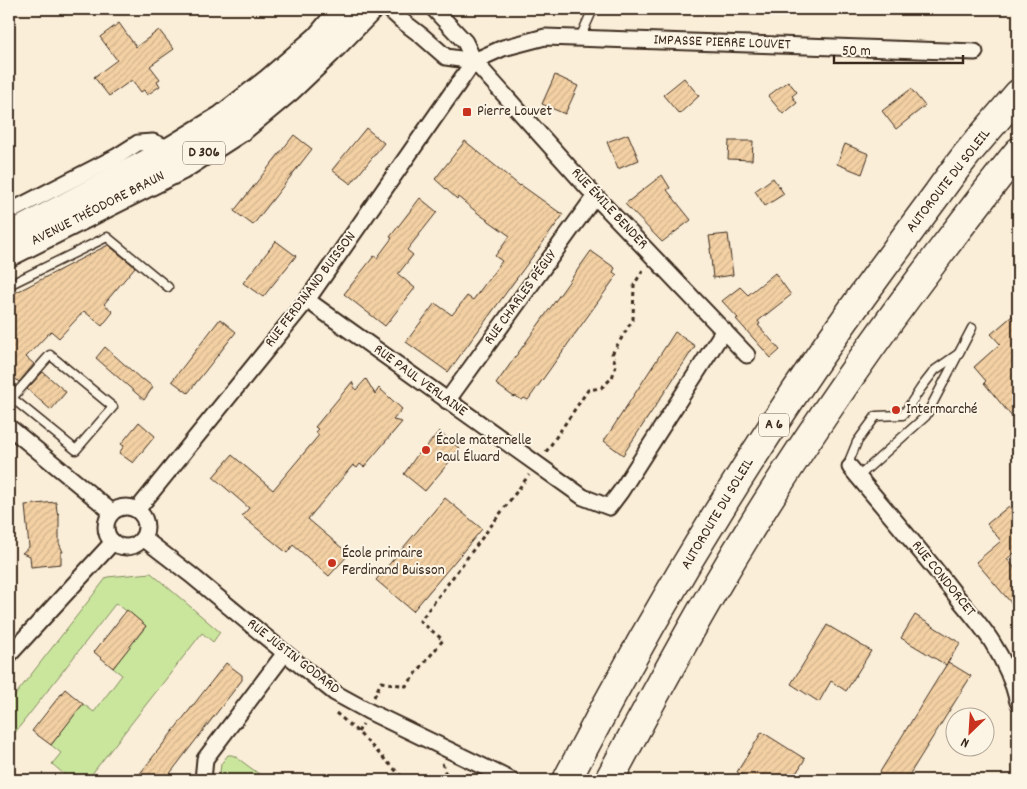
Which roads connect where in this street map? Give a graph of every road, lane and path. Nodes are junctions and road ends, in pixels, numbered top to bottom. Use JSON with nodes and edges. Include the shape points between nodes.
{"nodes":[{"id":1,"x":370,"y":9,"type":"edge"},
{"id":2,"x":389,"y":9,"type":"edge"},
{"id":3,"x":434,"y":9,"type":"edge"},
{"id":4,"x":593,"y":9,"type":"edge"},
{"id":5,"x":339,"y":10,"type":"edge"},
{"id":6,"x":580,"y":38,"type":"junction"},
{"id":7,"x":974,"y":52,"type":"dead end"},
{"id":8,"x":474,"y":61,"type":"junction"},
{"id":9,"x":1018,"y":94,"type":"edge"},
{"id":10,"x":172,"y":149,"type":"junction"},
{"id":11,"x":1018,"y":152,"type":"edge"},
{"id":12,"x":595,"y":196,"type":"junction"},
{"id":13,"x":9,"y":212,"type":"edge"},
{"id":14,"x":9,"y":235,"type":"edge"},
{"id":15,"x":9,"y":254,"type":"edge"},
{"id":16,"x":651,"y":254,"type":"junction"},
{"id":17,"x":9,"y":285,"type":"edge"},
{"id":18,"x":168,"y":288,"type":"dead end"},
{"id":19,"x":307,"y":300,"type":"junction"},
{"id":20,"x":972,"y":328,"type":"dead end"},
{"id":21,"x":724,"y":330,"type":"junction"},
{"id":22,"x":960,"y":352,"type":"junction"},
{"id":23,"x":747,"y":355,"type":"dead end"},
{"id":24,"x":10,"y":397,"type":"edge"},
{"id":25,"x":447,"y":401,"type":"junction"},
{"id":26,"x":9,"y":427,"type":"edge"},
{"id":27,"x":537,"y":464,"type":"junction"},
{"id":28,"x":854,"y":472,"type":"junction"},
{"id":29,"x":137,"y":510,"type":"junction"},
{"id":30,"x":112,"y":512,"type":"junction"},
{"id":31,"x":143,"y":538,"type":"junction"},
{"id":32,"x":113,"y":542,"type":"junction"},
{"id":33,"x":285,"y":653,"type":"junction"},
{"id":34,"x":9,"y":655,"type":"edge"},
{"id":35,"x":375,"y":697,"type":"dead end"},
{"id":36,"x":1018,"y":702,"type":"edge"},
{"id":37,"x":330,"y":708,"type":"dead end"},
{"id":38,"x":363,"y":723,"type":"dead end"},
{"id":39,"x":358,"y":732,"type":"junction"},
{"id":40,"x":203,"y":780,"type":"edge"},
{"id":41,"x":404,"y":780,"type":"edge"},
{"id":42,"x":511,"y":780,"type":"edge"},
{"id":43,"x":567,"y":780,"type":"edge"},
{"id":44,"x":609,"y":780,"type":"edge"}],
"edges":[{"from":1,"to":15,"type":"main road","name":"AVENUE THÉODORE BRAUN","number":"D 306","via":[[288,90],[241,129],[182,167]]},
{"from":2,"to":8,"type":"street","via":[[446,57]]},
{"from":3,"to":8,"type":"street","name":"RUE ÉMILE BENDER","via":[[465,42]]},
{"from":4,"to":6,"type":"lane"},
{"from":5,"to":10,"type":"main road","name":"AVENUE THÉODORE BRAUN","number":"D 306","via":[[318,38],[268,82],[222,118]]},
{"from":6,"to":7,"type":"street","name":"IMPASSE PIERRE LOUVET"},
{"from":6,"to":8,"type":"street","name":"IMPASSE PIERRE LOUVET","via":[[545,37],[503,48]]},
{"from":8,"to":12,"type":"street","name":"RUE ÉMILE BENDER"},
{"from":8,"to":19,"type":"street","name":"RUE FERDINAND BUISSON"},
{"from":9,"to":43,"type":"highway","name":"AUTOROUTE DU SOLEIL","number":"A 6","via":[[899,245],[783,410],[677,582]]},
{"from":10,"to":13,"type":"street","via":[[153,142],[138,142],[116,157]]},
{"from":10,"to":14,"type":"main road","name":"AVENUE THÉODORE BRAUN","number":"D 306"},
{"from":11,"to":44,"type":"highway","number":"A 6","via":[[890,319],[815,429],[710,597]]},
{"from":12,"to":16,"type":"street","name":"RUE ÉMILE BENDER"},
{"from":12,"to":25,"type":"street","name":"RUE CHARLES PÉGUY"},
{"from":16,"to":21,"type":"street","name":"RUE ÉMILE BENDER"},
{"from":16,"to":27,"type":"path","via":[[634,285],[634,319],[612,354],[616,365],[612,378],[602,388],[588,390]]},
{"from":17,"to":18,"type":"lane","via":[[107,237]]},
{"from":19,"to":25,"type":"street","name":"RUE PAUL VERLAINE"},
{"from":19,"to":29,"type":"street","name":"RUE FERDINAND BUISSON"},
{"from":20,"to":22,"type":"lane"},
{"from":21,"to":23,"type":"street","name":"RUE ÉMILE BENDER"},
{"from":21,"to":27,"type":"street","name":"RUE PAUL VERLAINE","via":[[609,507],[583,497]]},
{"from":22,"to":28,"type":"lane","via":[[926,416]]},
{"from":22,"to":28,"type":"lane","via":[[935,370],[903,415],[876,416],[857,442],[850,459]]},
{"from":24,"to":24,"type":"lane","via":[[76,450],[113,407],[50,355]]},
{"from":25,"to":27,"type":"street","name":"RUE PAUL VERLAINE"},
{"from":26,"to":30,"type":"street"},
{"from":27,"to":35,"type":"path","via":[[420,621],[443,640],[406,686],[381,682]]},
{"from":28,"to":36,"type":"street","name":"RUE CONDORCET","via":[[984,630],[1007,670]]},
{"from":29,"to":30,"type":"street","via":[[124,506]]},
{"from":29,"to":31,"type":"street","via":[[145,520]]},
{"from":30,"to":32,"type":"street","via":[[106,530]]},
{"from":31,"to":32,"type":"street","via":[[125,547]]},
{"from":31,"to":33,"type":"street","name":"RUE JUSTIN GODARD"},
{"from":32,"to":34,"type":"street"},
{"from":33,"to":40,"type":"street","via":[[205,759]]},
{"from":33,"to":42,"type":"street","name":"RUE JUSTIN GODARD","via":[[335,693]]},
{"from":37,"to":39,"type":"path"},
{"from":38,"to":39,"type":"path"},
{"from":39,"to":41,"type":"path"}]}
